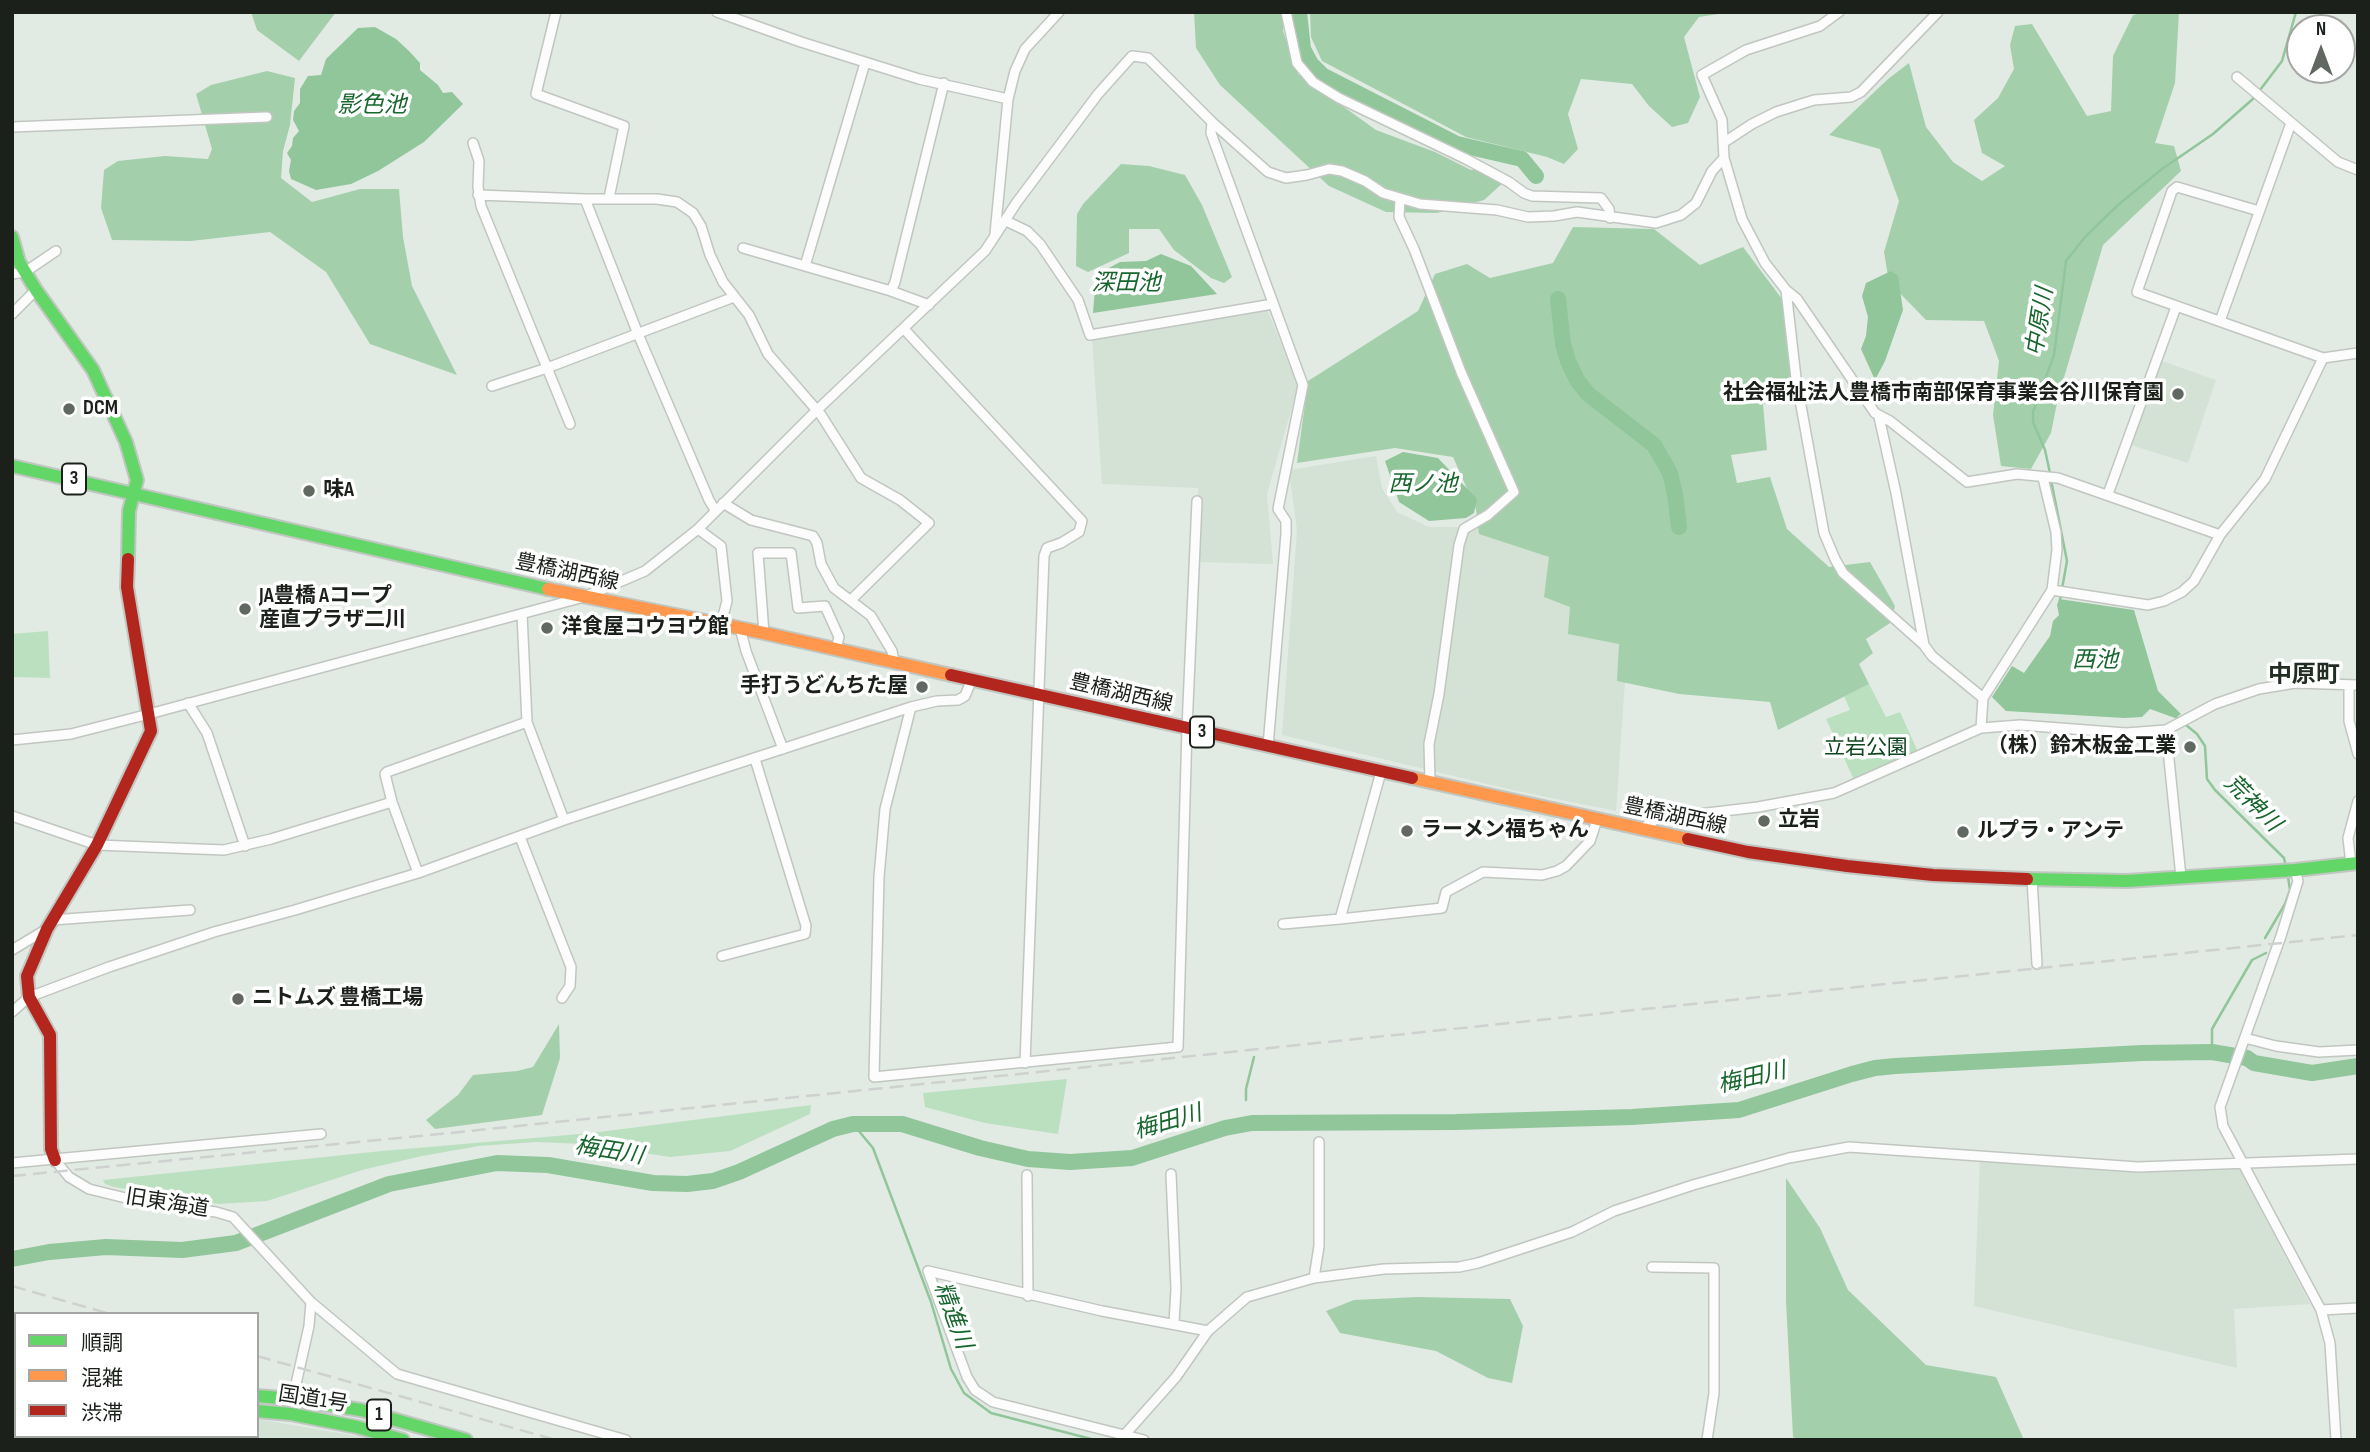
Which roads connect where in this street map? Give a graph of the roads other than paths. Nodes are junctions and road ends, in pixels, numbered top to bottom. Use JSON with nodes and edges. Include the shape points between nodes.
{"nodes":[{"id":1,"x":556,"y":12,"type":"edge"},
{"id":2,"x":718,"y":12,"type":"edge"},
{"id":3,"x":1059,"y":12,"type":"edge"},
{"id":4,"x":1286,"y":12,"type":"edge"},
{"id":5,"x":1839,"y":12,"type":"edge"},
{"id":6,"x":1938,"y":12,"type":"edge"},
{"id":7,"x":737,"y":15,"type":"edge"},
{"id":8,"x":865,"y":63,"type":"junction"},
{"id":9,"x":2237,"y":77,"type":"dead end"},
{"id":10,"x":944,"y":83,"type":"junction"},
{"id":11,"x":1008,"y":99,"type":"junction"},
{"id":12,"x":267,"y":117,"type":"dead end"},
{"id":13,"x":1212,"y":122,"type":"junction"},
{"id":14,"x":2291,"y":123,"type":"junction"},
{"id":15,"x":12,"y":127,"type":"edge"},
{"id":16,"x":473,"y":143,"type":"dead end"},
{"id":17,"x":1723,"y":143,"type":"junction"},
{"id":18,"x":1724,"y":158,"type":"junction"},
{"id":19,"x":2358,"y":170,"type":"edge"},
{"id":20,"x":478,"y":195,"type":"junction"},
{"id":21,"x":609,"y":198,"type":"junction"},
{"id":22,"x":585,"y":199,"type":"junction"},
{"id":23,"x":1399,"y":200,"type":"junction"},
{"id":24,"x":2259,"y":211,"type":"junction"},
{"id":25,"x":1610,"y":218,"type":"junction"},
{"id":26,"x":1006,"y":221,"type":"junction"},
{"id":27,"x":995,"y":234,"type":"junction"},
{"id":28,"x":12,"y":236,"type":"edge"},
{"id":29,"x":743,"y":248,"type":"dead end"},
{"id":30,"x":56,"y":251,"type":"dead end"},
{"id":31,"x":805,"y":265,"type":"junction"},
{"id":32,"x":19,"y":273,"type":"edge"},
{"id":33,"x":36,"y":290,"type":"junction"},
{"id":34,"x":1786,"y":290,"type":"junction"},
{"id":35,"x":891,"y":291,"type":"junction"},
{"id":36,"x":734,"y":297,"type":"junction"},
{"id":37,"x":1273,"y":304,"type":"junction"},
{"id":38,"x":929,"y":305,"type":"junction"},
{"id":39,"x":2176,"y":307,"type":"junction"},
{"id":40,"x":12,"y":314,"type":"edge"},
{"id":41,"x":2220,"y":321,"type":"junction"},
{"id":42,"x":904,"y":330,"type":"junction"},
{"id":43,"x":638,"y":334,"type":"junction"},
{"id":44,"x":2358,"y":353,"type":"edge"},
{"id":45,"x":2323,"y":358,"type":"junction"},
{"id":46,"x":547,"y":368,"type":"junction"},
{"id":47,"x":492,"y":386,"type":"dead end"},
{"id":48,"x":816,"y":411,"type":"junction"},
{"id":49,"x":1879,"y":417,"type":"junction"},
{"id":50,"x":570,"y":424,"type":"dead end"},
{"id":51,"x":12,"y":466,"type":"edge"},
{"id":52,"x":2049,"y":478,"type":"junction"},
{"id":53,"x":135,"y":493,"type":"junction"},
{"id":54,"x":2108,"y":494,"type":"junction"},
{"id":55,"x":1196,"y":501,"type":"dead end"},
{"id":56,"x":723,"y":503,"type":"junction"},
{"id":57,"x":715,"y":510,"type":"junction"},
{"id":58,"x":698,"y":529,"type":"junction"},
{"id":59,"x":2220,"y":535,"type":"junction"},
{"id":60,"x":2058,"y":591,"type":"junction"},
{"id":61,"x":584,"y":597,"type":"junction"},
{"id":62,"x":851,"y":600,"type":"junction"},
{"id":63,"x":522,"y":614,"type":"junction"},
{"id":64,"x":721,"y":624,"type":"junction"},
{"id":65,"x":740,"y":628,"type":"junction"},
{"id":66,"x":764,"y":633,"type":"junction"},
{"id":67,"x":1924,"y":645,"type":"junction"},
{"id":68,"x":836,"y":649,"type":"junction"},
{"id":69,"x":894,"y":662,"type":"junction"},
{"id":70,"x":972,"y":679,"type":"junction"},
{"id":71,"x":2354,"y":685,"type":"edge"},
{"id":72,"x":1038,"y":694,"type":"junction"},
{"id":73,"x":1983,"y":698,"type":"junction"},
{"id":74,"x":188,"y":704,"type":"junction"},
{"id":75,"x":911,"y":707,"type":"junction"},
{"id":76,"x":149,"y":714,"type":"junction"},
{"id":77,"x":527,"y":722,"type":"junction"},
{"id":78,"x":1186,"y":728,"type":"junction"},
{"id":79,"x":1981,"y":728,"type":"junction"},
{"id":80,"x":2166,"y":730,"type":"junction"},
{"id":81,"x":12,"y":740,"type":"edge"},
{"id":82,"x":1268,"y":747,"type":"junction"},
{"id":83,"x":783,"y":749,"type":"junction"},
{"id":84,"x":2358,"y":754,"type":"edge"},
{"id":85,"x":755,"y":759,"type":"junction"},
{"id":86,"x":1381,"y":772,"type":"junction"},
{"id":87,"x":1430,"y":782,"type":"junction"},
{"id":88,"x":2358,"y":801,"type":"edge"},
{"id":89,"x":392,"y":802,"type":"junction"},
{"id":90,"x":12,"y":816,"type":"edge"},
{"id":91,"x":1597,"y":820,"type":"junction"},
{"id":92,"x":564,"y":821,"type":"junction"},
{"id":93,"x":1642,"y":830,"type":"junction"},
{"id":94,"x":520,"y":836,"type":"junction"},
{"id":95,"x":97,"y":845,"type":"junction"},
{"id":96,"x":245,"y":846,"type":"junction"},
{"id":97,"x":2354,"y":864,"type":"edge"},
{"id":98,"x":2288,"y":871,"type":"junction"},
{"id":99,"x":418,"y":873,"type":"junction"},
{"id":100,"x":2181,"y":877,"type":"junction"},
{"id":101,"x":2032,"y":879,"type":"junction"},
{"id":102,"x":190,"y":910,"type":"dead end"},
{"id":103,"x":1340,"y":919,"type":"junction"},
{"id":104,"x":49,"y":924,"type":"junction"},
{"id":105,"x":1283,"y":924,"type":"dead end"},
{"id":106,"x":12,"y":950,"type":"edge"},
{"id":107,"x":722,"y":956,"type":"dead end"},
{"id":108,"x":2037,"y":964,"type":"dead end"},
{"id":109,"x":29,"y":997,"type":"junction"},
{"id":110,"x":562,"y":999,"type":"dead end"},
{"id":111,"x":12,"y":1012,"type":"edge"},
{"id":112,"x":2244,"y":1040,"type":"junction"},
{"id":113,"x":2358,"y":1050,"type":"edge"},
{"id":114,"x":1025,"y":1063,"type":"junction"},
{"id":115,"x":321,"y":1134,"type":"dead end"},
{"id":116,"x":1319,"y":1142,"type":"dead end"},
{"id":117,"x":2358,"y":1159,"type":"edge"},
{"id":118,"x":55,"y":1160,"type":"junction"},
{"id":119,"x":12,"y":1163,"type":"edge"},
{"id":120,"x":2242,"y":1165,"type":"junction"},
{"id":121,"x":1171,"y":1174,"type":"dead end"},
{"id":122,"x":1027,"y":1175,"type":"dead end"},
{"id":123,"x":1652,"y":1267,"type":"dead end"},
{"id":124,"x":1314,"y":1278,"type":"junction"},
{"id":125,"x":1028,"y":1296,"type":"junction"},
{"id":126,"x":311,"y":1302,"type":"junction"},
{"id":127,"x":2358,"y":1308,"type":"edge"},
{"id":128,"x":2321,"y":1310,"type":"junction"},
{"id":129,"x":1174,"y":1323,"type":"junction"},
{"id":130,"x":1208,"y":1331,"type":"junction"},
{"id":131,"x":259,"y":1396,"type":"edge"},
{"id":132,"x":292,"y":1399,"type":"junction"},
{"id":133,"x":259,"y":1411,"type":"edge"},
{"id":134,"x":291,"y":1414,"type":"junction"},
{"id":135,"x":1122,"y":1437,"type":"edge"},
{"id":136,"x":403,"y":1440,"type":"edge"},
{"id":137,"x":466,"y":1440,"type":"edge"},
{"id":138,"x":626,"y":1440,"type":"edge"},
{"id":139,"x":1144,"y":1440,"type":"edge"},
{"id":140,"x":1707,"y":1440,"type":"edge"},
{"id":141,"x":2336,"y":1440,"type":"edge"}],
"edges":[{"from":1,"to":21,"type":"street","via":[[536,93],[624,126]]},
{"from":2,"to":7,"type":"street"},
{"from":3,"to":11,"type":"street","via":[[1025,49]]},
{"from":4,"to":25,"type":"street","via":[[1297,63],[1313,82],[1339,99],[1466,159],[1524,193],[1601,198]]},
{"from":5,"to":17,"type":"street","via":[[1820,26],[1746,50],[1702,75],[1722,120]]},
{"from":6,"to":17,"type":"street","via":[[1861,92],[1776,112]]},
{"from":7,"to":8,"type":"street"},
{"from":8,"to":10,"type":"street"},
{"from":8,"to":31,"type":"street"},
{"from":9,"to":14,"type":"street"},
{"from":10,"to":11,"type":"street"},
{"from":10,"to":35,"type":"street"},
{"from":11,"to":27,"type":"street"},
{"from":12,"to":15,"type":"street"},
{"from":13,"to":23,"type":"street","via":[[1268,172],[1286,178],[1342,170]]},
{"from":13,"to":26,"type":"street","via":[[1148,58],[1132,56],[1090,105]]},
{"from":13,"to":37,"type":"street","via":[[1211,133]]},
{"from":14,"to":19,"type":"street","via":[[2338,162]]},
{"from":14,"to":24,"type":"street"},
{"from":16,"to":20,"type":"street","via":[[479,161]]},
{"from":17,"to":18,"type":"street"},
{"from":18,"to":25,"type":"street","via":[[1696,203],[1681,215],[1656,223]]},
{"from":18,"to":34,"type":"street","via":[[1742,219]]},
{"from":20,"to":22,"type":"street"},
{"from":20,"to":46,"type":"street"},
{"from":21,"to":22,"type":"street"},
{"from":21,"to":36,"type":"street","via":[[677,202],[693,213]]},
{"from":22,"to":43,"type":"street"},
{"from":23,"to":25,"type":"street","via":[[1528,217],[1577,212]]},
{"from":23,"to":87,"type":"street","via":[[1399,217],[1514,492],[1464,529],[1459,545],[1429,744]]},
{"from":24,"to":39,"type":"street","via":[[2177,187],[2172,191],[2137,292]]},
{"from":24,"to":41,"type":"street"},
{"from":26,"to":27,"type":"street"},
{"from":26,"to":37,"type":"street","via":[[1040,244],[1078,300],[1090,335]]},
{"from":27,"to":38,"type":"street","via":[[985,251]]},
{"from":28,"to":32,"type":"main road"},
{"from":29,"to":31,"type":"street"},
{"from":30,"to":32,"type":"street"},
{"from":31,"to":35,"type":"street"},
{"from":32,"to":33,"type":"main road"},
{"from":33,"to":40,"type":"street"},
{"from":33,"to":53,"type":"main road","via":[[93,370],[126,442],[137,480]]},
{"from":34,"to":49,"type":"street","via":[[1797,299]]},
{"from":34,"to":67,"type":"street","via":[[1796,378],[1828,542],[1843,573]]},
{"from":35,"to":38,"type":"street"},
{"from":36,"to":43,"type":"street"},
{"from":36,"to":48,"type":"street","via":[[749,315],[768,354]]},
{"from":37,"to":82,"type":"street","via":[[1303,385],[1278,509],[1286,521],[1286,534]]},
{"from":38,"to":42,"type":"street"},
{"from":39,"to":41,"type":"street"},
{"from":39,"to":54,"type":"street"},
{"from":41,"to":45,"type":"street"},
{"from":42,"to":48,"type":"street"},
{"from":42,"to":72,"type":"street","via":[[1083,521],[1079,532],[1047,548],[1044,556]]},
{"from":43,"to":46,"type":"street"},
{"from":43,"to":57,"type":"street"},
{"from":44,"to":45,"type":"street"},
{"from":45,"to":59,"type":"street","via":[[2264,479]]},
{"from":46,"to":47,"type":"street"},
{"from":46,"to":50,"type":"street"},
{"from":48,"to":56,"type":"street"},
{"from":48,"to":62,"type":"street","via":[[861,478],[929,523]]},
{"from":49,"to":52,"type":"street","via":[[1967,482],[2017,474]]},
{"from":49,"to":67,"type":"street"},
{"from":51,"to":53,"type":"main road","name":"豊橋湖西線","number":"3"},
{"from":52,"to":54,"type":"street"},
{"from":52,"to":60,"type":"street"},
{"from":53,"to":61,"type":"main road","name":"豊橋湖西線","number":"3"},
{"from":53,"to":76,"type":"main road","via":[[129,511],[127,587]]},
{"from":54,"to":59,"type":"street"},
{"from":55,"to":78,"type":"street"},
{"from":56,"to":57,"type":"street"},
{"from":56,"to":62,"type":"street","via":[[751,520],[813,536],[834,588]]},
{"from":57,"to":58,"type":"street"},
{"from":58,"to":61,"type":"street","via":[[645,571]]},
{"from":58,"to":64,"type":"street","via":[[721,546],[727,601]]},
{"from":59,"to":60,"type":"street","via":[[2193,581],[2164,601],[2148,605]]},
{"from":60,"to":73,"type":"street"},
{"from":61,"to":63,"type":"street"},
{"from":61,"to":64,"type":"main road","name":"豊橋湖西線","number":"3"},
{"from":62,"to":69,"type":"street","via":[[883,633]]},
{"from":63,"to":74,"type":"street"},
{"from":63,"to":77,"type":"street"},
{"from":64,"to":65,"type":"main road","name":"豊橋湖西線","number":"3"},
{"from":65,"to":66,"type":"main road","name":"豊橋湖西線","number":"3"},
{"from":65,"to":83,"type":"street"},
{"from":66,"to":68,"type":"main road","name":"豊橋湖西線","number":"3"},
{"from":66,"to":68,"type":"street","via":[[758,553],[791,553],[798,608],[825,606],[839,637]]},
{"from":67,"to":73,"type":"street"},
{"from":68,"to":69,"type":"main road","name":"豊橋湖西線","number":"3"},
{"from":69,"to":70,"type":"main road","name":"豊橋湖西線","number":"3"},
{"from":70,"to":72,"type":"main road","name":"豊橋湖西線","number":"3"},
{"from":70,"to":75,"type":"street","via":[[965,696],[958,700]]},
{"from":71,"to":80,"type":"street","via":[[2295,683],[2259,689],[2215,704]]},
{"from":71,"to":84,"type":"street","via":[[2350,722]]},
{"from":72,"to":78,"type":"main road","name":"豊橋湖西線","number":"3"},
{"from":72,"to":114,"type":"street"},
{"from":73,"to":79,"type":"street"},
{"from":74,"to":76,"type":"street"},
{"from":74,"to":96,"type":"street","via":[[207,733]]},
{"from":75,"to":83,"type":"street"},
{"from":75,"to":114,"type":"street","via":[[885,809],[874,1077]]},
{"from":76,"to":81,"type":"street","via":[[71,734]]},
{"from":76,"to":95,"type":"main road","via":[[151,731]]},
{"from":77,"to":89,"type":"street","via":[[387,772]]},
{"from":77,"to":92,"type":"street"},
{"from":78,"to":82,"type":"main road","name":"豊橋湖西線","number":"3"},
{"from":78,"to":114,"type":"street","via":[[1178,1047]]},
{"from":79,"to":80,"type":"street"},
{"from":79,"to":93,"type":"street","via":[[1834,793],[1758,807],[1663,814]]},
{"from":80,"to":100,"type":"street"},
{"from":82,"to":86,"type":"main road","name":"豊橋湖西線","number":"3"},
{"from":83,"to":85,"type":"street"},
{"from":85,"to":92,"type":"street"},
{"from":85,"to":107,"type":"street","via":[[805,934]]},
{"from":86,"to":87,"type":"main road","name":"豊橋湖西線","number":"3"},
{"from":86,"to":103,"type":"street"},
{"from":87,"to":91,"type":"main road","name":"豊橋湖西線","number":"3"},
{"from":88,"to":97,"type":"street","via":[[2348,838]]},
{"from":89,"to":96,"type":"street"},
{"from":89,"to":99,"type":"street"},
{"from":90,"to":95,"type":"street"},
{"from":91,"to":93,"type":"main road","name":"豊橋湖西線","number":"3"},
{"from":91,"to":103,"type":"street","via":[[1590,841],[1557,872],[1483,872],[1446,892],[1442,908]]},
{"from":92,"to":94,"type":"street"},
{"from":93,"to":101,"type":"main road","name":"豊橋湖西線","number":"3","via":[[1847,866]]},
{"from":94,"to":99,"type":"street"},
{"from":94,"to":110,"type":"street","via":[[571,967],[570,986]]},
{"from":95,"to":96,"type":"street","via":[[224,850]]},
{"from":95,"to":104,"type":"main road"},
{"from":97,"to":98,"type":"main road","name":"豊橋湖西線","number":"3"},
{"from":98,"to":100,"type":"main road","name":"豊橋湖西線","number":"3"},
{"from":98,"to":112,"type":"street","via":[[2298,881]]},
{"from":99,"to":109,"type":"street","via":[[214,932]]},
{"from":100,"to":101,"type":"main road","name":"豊橋湖西線","number":"3"},
{"from":101,"to":108,"type":"street"},
{"from":102,"to":104,"type":"street"},
{"from":103,"to":105,"type":"street"},
{"from":104,"to":106,"type":"street"},
{"from":104,"to":109,"type":"main road","via":[[27,976]]},
{"from":109,"to":111,"type":"street"},
{"from":109,"to":118,"type":"main road","via":[[50,1035],[51,1149]]},
{"from":112,"to":113,"type":"street","via":[[2319,1052]]},
{"from":112,"to":120,"type":"street","via":[[2220,1107],[2223,1126]]},
{"from":115,"to":118,"type":"street"},
{"from":116,"to":124,"type":"street","via":[[1319,1246]]},
{"from":117,"to":120,"type":"street"},
{"from":118,"to":119,"type":"street"},
{"from":118,"to":126,"type":"street","name":"旧東海道","via":[[69,1177],[89,1189],[233,1217]]},
{"from":120,"to":124,"type":"street","via":[[2138,1167],[1849,1147],[1789,1158],[1693,1185],[1478,1263]]},
{"from":120,"to":128,"type":"street"},
{"from":121,"to":129,"type":"street"},
{"from":122,"to":125,"type":"street"},
{"from":123,"to":140,"type":"street","via":[[1714,1268],[1714,1392]]},
{"from":124,"to":130,"type":"street","via":[[1247,1297]]},
{"from":125,"to":129,"type":"street"},
{"from":125,"to":135,"type":"street","via":[[928,1271],[975,1390],[993,1402]]},
{"from":126,"to":132,"type":"street"},
{"from":126,"to":138,"type":"street","name":"旧東海道","via":[[397,1374]]},
{"from":127,"to":128,"type":"street"},
{"from":128,"to":141,"type":"street","via":[[2330,1343]]},
{"from":129,"to":130,"type":"street"},
{"from":130,"to":135,"type":"street"},
{"from":131,"to":132,"type":"main road","name":"国道1号","number":"1"},
{"from":132,"to":134,"type":"street"},
{"from":132,"to":137,"type":"main road","name":"国道1号","number":"1","via":[[361,1410]]},
{"from":133,"to":134,"type":"main road","name":"国道1号","number":"1"},
{"from":134,"to":136,"type":"main road","name":"国道1号","number":"1"},
{"from":135,"to":139,"type":"street"}]}
